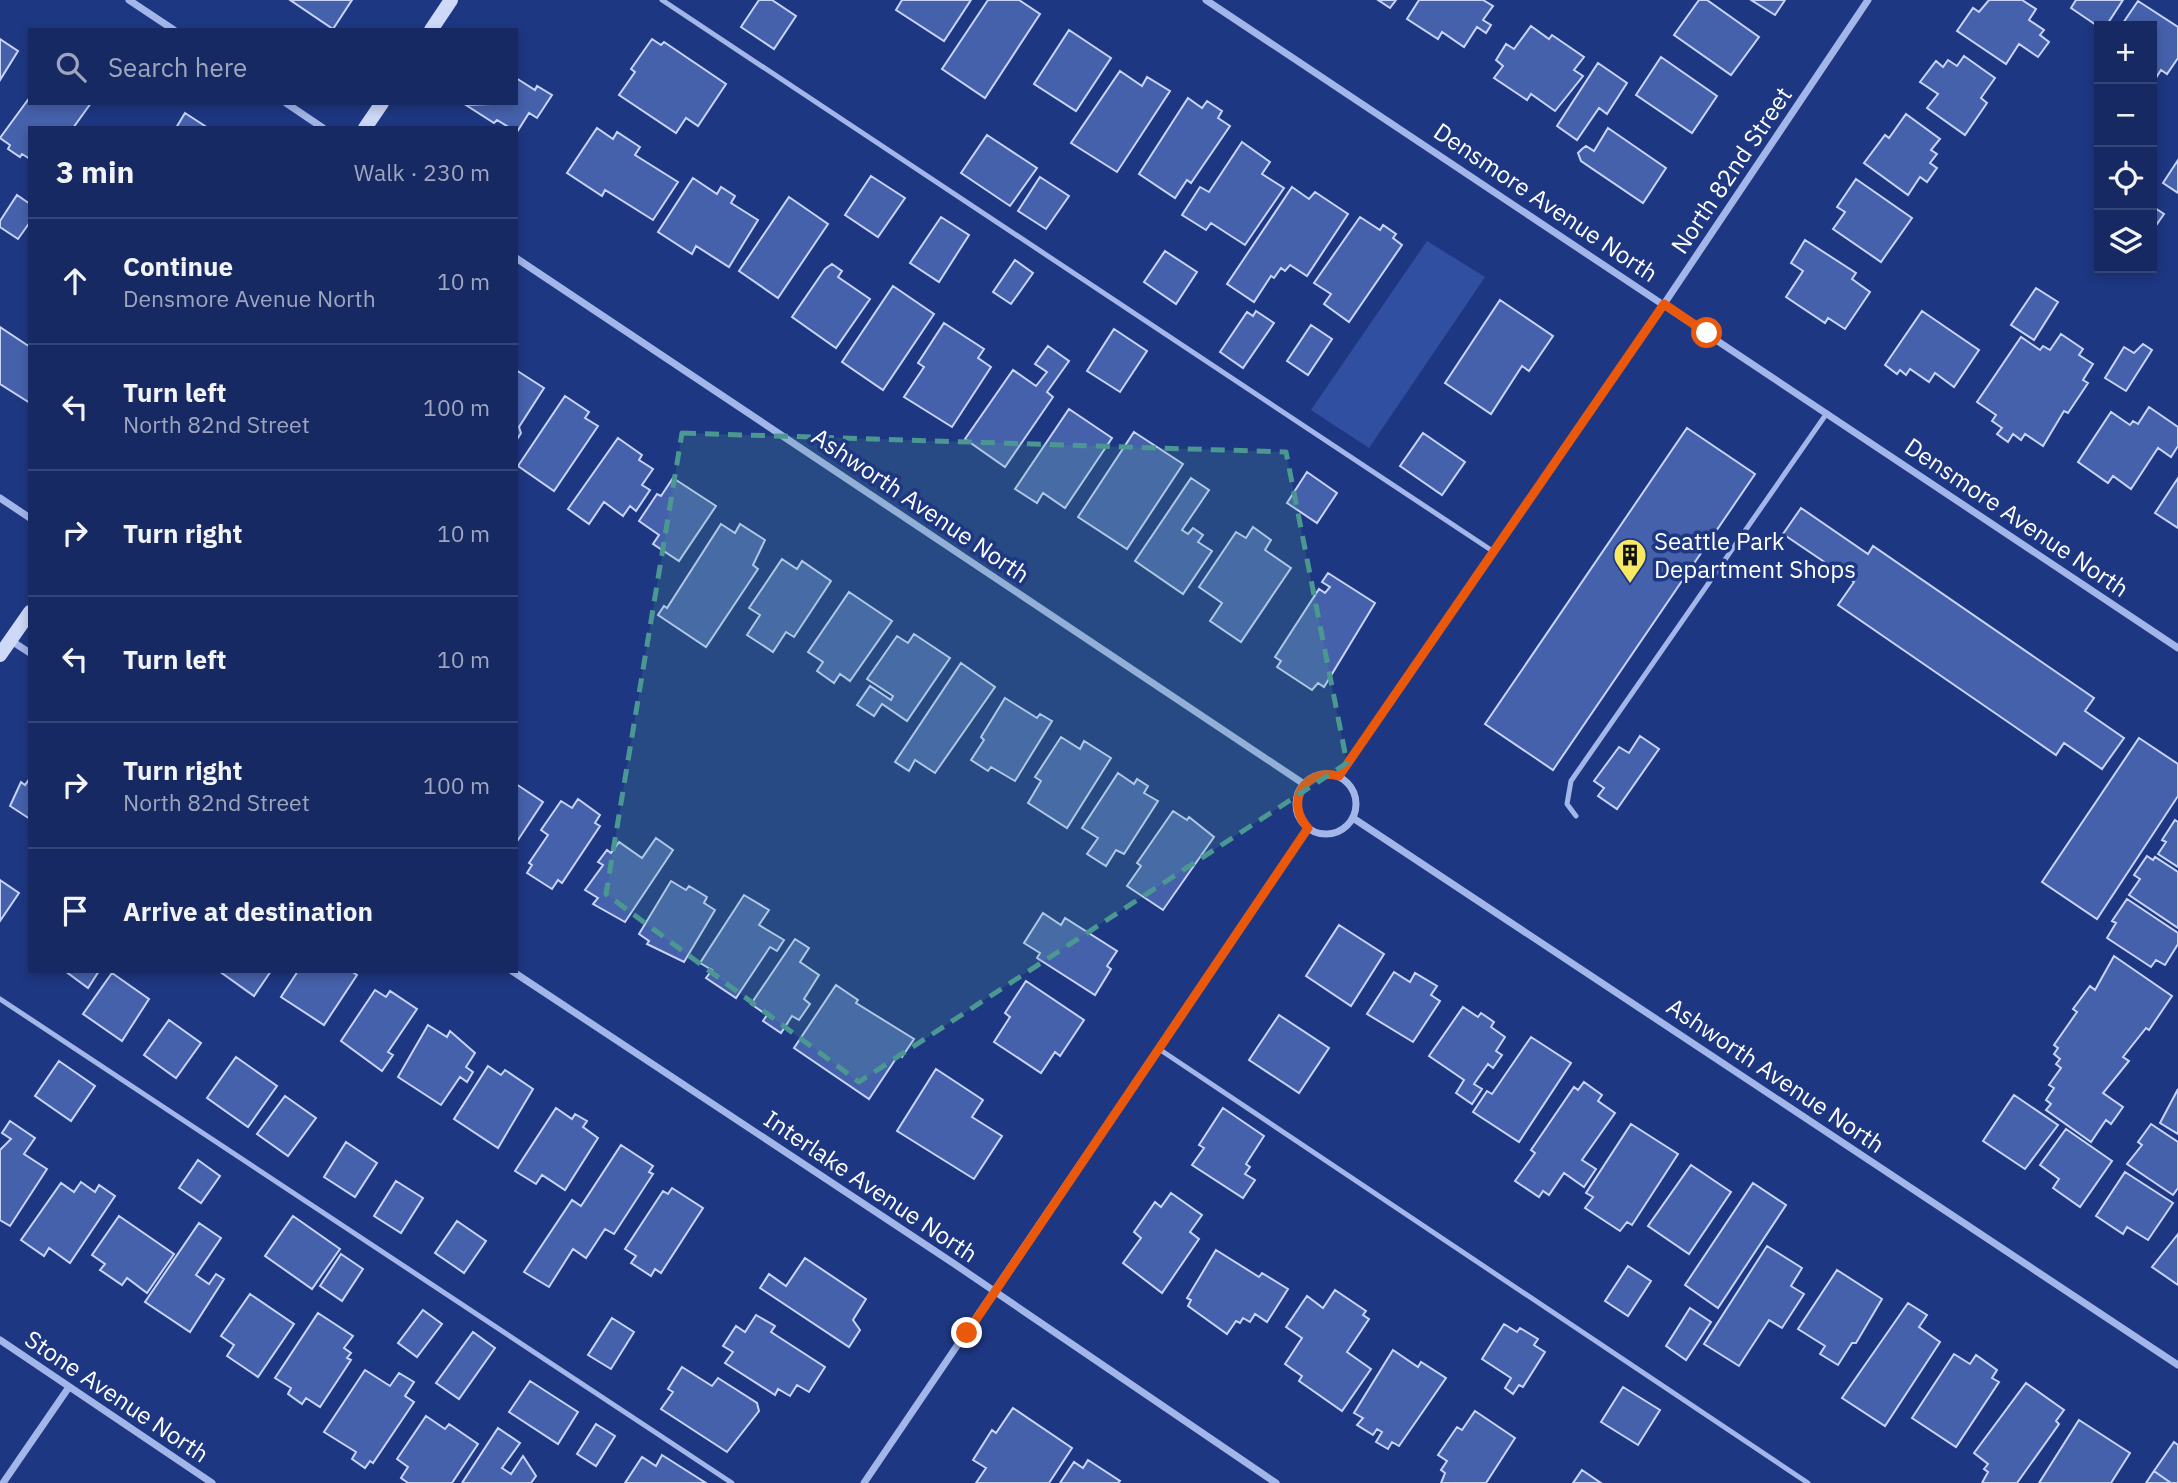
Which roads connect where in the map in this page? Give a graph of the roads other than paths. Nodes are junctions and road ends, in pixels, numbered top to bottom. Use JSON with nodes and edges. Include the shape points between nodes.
{"nodes":[{"id":1,"x":129,"y":0,"type":"edge"},
{"id":2,"x":452,"y":0,"type":"edge"},
{"id":3,"x":662,"y":0,"type":"edge"},
{"id":4,"x":1206,"y":0,"type":"edge"},
{"id":5,"x":1868,"y":0,"type":"edge"},
{"id":6,"x":171,"y":28,"type":"edge"},
{"id":7,"x":432,"y":28,"type":"edge"},
{"id":8,"x":289,"y":105,"type":"edge"},
{"id":9,"x":381,"y":105,"type":"edge"},
{"id":10,"x":320,"y":126,"type":"edge"},
{"id":11,"x":366,"y":126,"type":"edge"},
{"id":12,"x":518,"y":259,"type":"edge"},
{"id":13,"x":1664,"y":304,"type":"junction"},
{"id":14,"x":1827,"y":413,"type":"junction"},
{"id":15,"x":0,"y":498,"type":"edge"},
{"id":16,"x":28,"y":517,"type":"edge"},
{"id":17,"x":1494,"y":552,"type":"junction"},
{"id":18,"x":28,"y":615,"type":"edge"},
{"id":19,"x":10,"y":640,"type":"junction"},
{"id":20,"x":2178,"y":648,"type":"edge"},
{"id":21,"x":28,"y":652,"type":"edge"},
{"id":22,"x":0,"y":655,"type":"edge"},
{"id":23,"x":1339,"y":776,"type":"junction"},
{"id":24,"x":1304,"y":784,"type":"junction"},
{"id":25,"x":1576,"y":816,"type":"dead end"},
{"id":26,"x":1353,"y":818,"type":"junction"},
{"id":27,"x":1308,"y":828,"type":"junction"},
{"id":28,"x":515,"y":973,"type":"edge"},
{"id":29,"x":0,"y":999,"type":"edge"},
{"id":30,"x":1159,"y":1049,"type":"junction"},
{"id":31,"x":995,"y":1292,"type":"junction"},
{"id":32,"x":0,"y":1340,"type":"edge"},
{"id":33,"x":2178,"y":1366,"type":"edge"},
{"id":34,"x":69,"y":1387,"type":"junction"},
{"id":35,"x":3,"y":1483,"type":"edge"},
{"id":36,"x":212,"y":1483,"type":"edge"},
{"id":37,"x":732,"y":1483,"type":"edge"},
{"id":38,"x":864,"y":1483,"type":"edge"},
{"id":39,"x":1276,"y":1483,"type":"edge"},
{"id":40,"x":1808,"y":1483,"type":"edge"}],
"edges":[{"from":1,"to":6,"type":"street"},
{"from":2,"to":7,"type":"main road"},
{"from":3,"to":17,"type":"lane"},
{"from":4,"to":13,"type":"street","name":"Densmore Avenue North"},
{"from":5,"to":13,"type":"street","name":"North 82nd Street"},
{"from":8,"to":10,"type":"street"},
{"from":9,"to":11,"type":"main road"},
{"from":12,"to":24,"type":"street","name":"Ashworth Avenue North"},
{"from":13,"to":14,"type":"street","name":"Densmore Avenue North"},
{"from":13,"to":17,"type":"street","name":"North 82nd Street"},
{"from":14,"to":20,"type":"street","name":"Densmore Avenue North"},
{"from":14,"to":25,"type":"lane","via":[[1571,781],[1567,804]]},
{"from":15,"to":16,"type":"street"},
{"from":17,"to":23,"type":"street","name":"North 82nd Street"},
{"from":18,"to":19,"type":"main road"},
{"from":19,"to":21,"type":"street"},
{"from":19,"to":22,"type":"main road"},
{"from":23,"to":24,"type":"street","via":[[1320,774]]},
{"from":23,"to":26,"type":"street","via":[[1356,798]]},
{"from":24,"to":27,"type":"street","via":[[1297,811]]},
{"from":26,"to":27,"type":"street","via":[[1338,832]]},
{"from":26,"to":33,"type":"street","name":"Ashworth Avenue North"},
{"from":27,"to":30,"type":"street"},
{"from":28,"to":31,"type":"street","name":"Interlake Avenue North"},
{"from":29,"to":37,"type":"lane"},
{"from":30,"to":31,"type":"street"},
{"from":30,"to":40,"type":"lane"},
{"from":31,"to":38,"type":"street"},
{"from":31,"to":39,"type":"street","name":"Interlake Avenue North"},
{"from":32,"to":34,"type":"street","name":"Stone Avenue North"},
{"from":34,"to":35,"type":"street"},
{"from":34,"to":36,"type":"street","name":"Stone Avenue North"}]}
